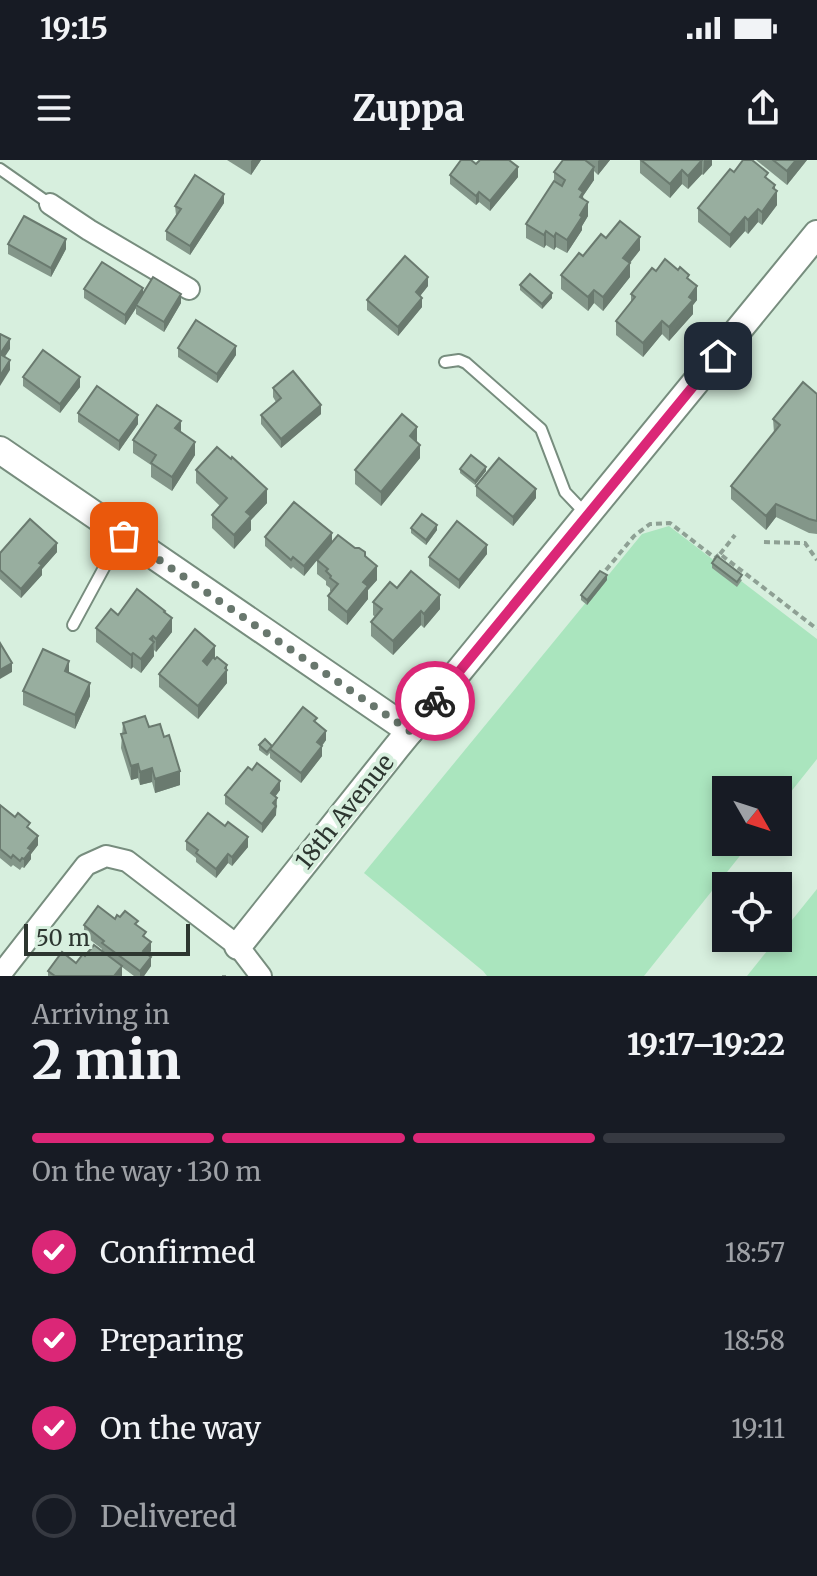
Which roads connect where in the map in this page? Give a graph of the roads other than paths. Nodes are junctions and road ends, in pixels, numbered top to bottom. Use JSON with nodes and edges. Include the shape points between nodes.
{"nodes":[{"id":1,"x":0,"y":169,"type":"edge"},
{"id":2,"x":50,"y":204,"type":"joint"},
{"id":3,"x":817,"y":234,"type":"edge"},
{"id":4,"x":189,"y":289,"type":"dead end"},
{"id":5,"x":445,"y":362,"type":"dead end"},
{"id":6,"x":0,"y":450,"type":"edge"},
{"id":7,"x":587,"y":516,"type":"junction"},
{"id":8,"x":124,"y":536,"type":"junction"},
{"id":9,"x":73,"y":625,"type":"dead end"},
{"id":10,"x":410,"y":731,"type":"junction"},
{"id":11,"x":238,"y":946,"type":"junction"},
{"id":12,"x":0,"y":975,"type":"edge"},
{"id":13,"x":261,"y":976,"type":"edge"}],
"edges":[{"from":1,"to":2,"type":"lane"},
{"from":2,"to":4,"type":"street"},
{"from":3,"to":7,"type":"street","name":"18th Avenue"},
{"from":5,"to":7,"type":"lane","via":[[466,363],[541,429],[565,492]]},
{"from":6,"to":8,"type":"street"},
{"from":7,"to":10,"type":"street","name":"18th Avenue"},
{"from":8,"to":9,"type":"lane"},
{"from":8,"to":10,"type":"street"},
{"from":10,"to":11,"type":"street","name":"18th Avenue"},
{"from":11,"to":12,"type":"street","via":[[127,861],[106,856],[86,865]]},
{"from":11,"to":13,"type":"street"}]}
